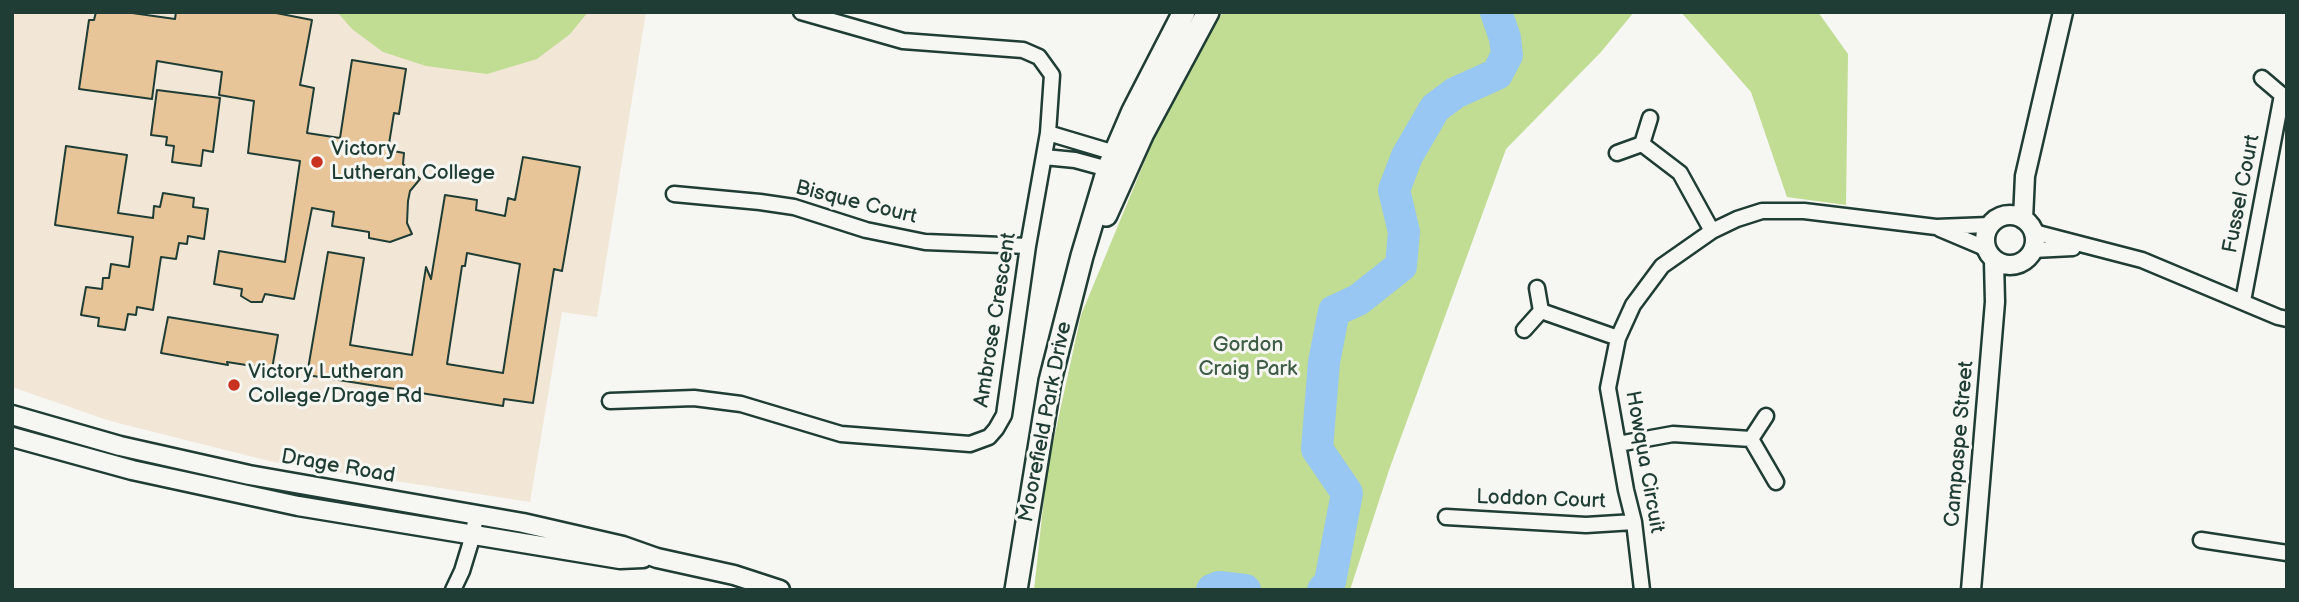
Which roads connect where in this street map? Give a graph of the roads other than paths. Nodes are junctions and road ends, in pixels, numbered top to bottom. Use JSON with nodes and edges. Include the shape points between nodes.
{"nodes":[{"id":1,"x":801,"y":12,"type":"edge"},
{"id":2,"x":1184,"y":12,"type":"edge"},
{"id":3,"x":1208,"y":12,"type":"edge"},
{"id":4,"x":2063,"y":12,"type":"edge"},
{"id":5,"x":837,"y":17,"type":"edge"},
{"id":6,"x":2262,"y":78,"type":"dead end"},
{"id":7,"x":2285,"y":94,"type":"edge"},
{"id":8,"x":1650,"y":118,"type":"dead end"},
{"id":9,"x":1048,"y":133,"type":"junction"},
{"id":10,"x":1642,"y":144,"type":"junction"},
{"id":11,"x":1617,"y":153,"type":"dead end"},
{"id":12,"x":1044,"y":157,"type":"junction"},
{"id":13,"x":1117,"y":163,"type":"junction"},
{"id":14,"x":2025,"y":176,"type":"junction"},
{"id":15,"x":674,"y":194,"type":"dead end"},
{"id":16,"x":1995,"y":221,"type":"junction"},
{"id":17,"x":2028,"y":225,"type":"junction"},
{"id":18,"x":1936,"y":227,"type":"junction"},
{"id":19,"x":1712,"y":231,"type":"junction"},
{"id":20,"x":1028,"y":246,"type":"junction"},
{"id":21,"x":2085,"y":247,"type":"junction"},
{"id":22,"x":2033,"y":250,"type":"junction"},
{"id":23,"x":1990,"y":255,"type":"junction"},
{"id":24,"x":2016,"y":265,"type":"junction"},
{"id":25,"x":1537,"y":288,"type":"dead end"},
{"id":26,"x":2243,"y":301,"type":"junction"},
{"id":27,"x":1995,"y":302,"type":"junction"},
{"id":28,"x":1541,"y":312,"type":"junction"},
{"id":29,"x":2287,"y":319,"type":"edge"},
{"id":30,"x":1524,"y":330,"type":"dead end"},
{"id":31,"x":1618,"y":338,"type":"junction"},
{"id":32,"x":610,"y":401,"type":"dead end"},
{"id":33,"x":12,"y":415,"type":"edge"},
{"id":34,"x":1766,"y":416,"type":"dead end"},
{"id":35,"x":12,"y":437,"type":"edge"},
{"id":36,"x":1751,"y":439,"type":"junction"},
{"id":37,"x":1618,"y":444,"type":"junction"},
{"id":38,"x":249,"y":475,"type":"junction"},
{"id":39,"x":1776,"y":482,"type":"dead end"},
{"id":40,"x":225,"y":491,"type":"junction"},
{"id":41,"x":476,"y":514,"type":"junction"},
{"id":42,"x":1446,"y":517,"type":"dead end"},
{"id":43,"x":1634,"y":522,"type":"junction"},
{"id":44,"x":473,"y":535,"type":"junction"},
{"id":45,"x":2201,"y":540,"type":"dead end"},
{"id":46,"x":2287,"y":553,"type":"edge"},
{"id":47,"x":657,"y":558,"type":"junction"},
{"id":48,"x":453,"y":590,"type":"edge"},
{"id":49,"x":780,"y":590,"type":"edge"},
{"id":50,"x":1016,"y":590,"type":"edge"},
{"id":51,"x":1642,"y":590,"type":"edge"},
{"id":52,"x":1971,"y":590,"type":"edge"}],
"edges":[{"from":1,"to":5,"type":"street","name":"Ambrose Crescent"},
{"from":2,"to":13,"type":"main road","name":"Moorefield Park Drive","via":[[1133,111]]},
{"from":3,"to":13,"type":"main road","name":"Moorefield Park Drive","via":[[1143,133]]},
{"from":4,"to":14,"type":"street"},
{"from":5,"to":9,"type":"street","name":"Ambrose Crescent","via":[[903,41],[1031,53],[1052,75]]},
{"from":6,"to":7,"type":"street","name":"Fussel Court"},
{"from":7,"to":26,"type":"street","name":"Fussel Court"},
{"from":8,"to":10,"type":"street"},
{"from":9,"to":12,"type":"street","name":"Ambrose Crescent"},
{"from":9,"to":13,"type":"street"},
{"from":10,"to":11,"type":"street"},
{"from":10,"to":19,"type":"street","via":[[1680,173]]},
{"from":12,"to":13,"type":"street"},
{"from":12,"to":20,"type":"street","name":"Ambrose Crescent"},
{"from":13,"to":50,"type":"main road","name":"Moorefield Park Drive","via":[[1098,233],[1082,256],[1050,380]]},
{"from":14,"to":16,"type":"street"},
{"from":14,"to":17,"type":"street"},
{"from":15,"to":20,"type":"street","name":"Bisque Court","via":[[794,207],[913,240]]},
{"from":16,"to":17,"type":"street","via":[[2016,216]]},
{"from":16,"to":18,"type":"street","name":"Howqua Circuit"},
{"from":16,"to":23,"type":"street","via":[[1984,240]]},
{"from":17,"to":21,"type":"street"},
{"from":17,"to":22,"type":"street"},
{"from":18,"to":19,"type":"street","name":"Howqua Circuit","via":[[1804,211],[1762,211]]},
{"from":18,"to":23,"type":"street","name":"Howqua Circuit"},
{"from":19,"to":31,"type":"street","name":"Howqua Circuit","via":[[1662,265],[1633,305]]},
{"from":20,"to":32,"type":"street","name":"Ambrose Crescent","via":[[1004,415],[982,440],[970,444],[841,435],[741,404],[694,398]]},
{"from":21,"to":22,"type":"street"},
{"from":21,"to":26,"type":"street","via":[[2142,260]]},
{"from":22,"to":24,"type":"street"},
{"from":23,"to":24,"type":"street","via":[[2001,265]]},
{"from":23,"to":27,"type":"street","name":"Campaspe Street"},
{"from":24,"to":27,"type":"street","name":"Campaspe Street"},
{"from":25,"to":28,"type":"street"},
{"from":26,"to":29,"type":"street"},
{"from":27,"to":52,"type":"street","name":"Campaspe Street"},
{"from":28,"to":30,"type":"street"},
{"from":28,"to":31,"type":"street"},
{"from":31,"to":37,"type":"street","name":"Howqua Circuit","via":[[1608,388]]},
{"from":33,"to":38,"type":"street","name":"Drage Road","via":[[120,446]]},
{"from":34,"to":36,"type":"street"},
{"from":35,"to":40,"type":"street","name":"Drage Road"},
{"from":36,"to":37,"type":"street","via":[[1673,435]]},
{"from":36,"to":39,"type":"street"},
{"from":37,"to":43,"type":"street","name":"Howqua Circuit"},
{"from":38,"to":40,"type":"street"},
{"from":38,"to":41,"type":"street","name":"Drage Road"},
{"from":40,"to":44,"type":"street","name":"Drage Road"},
{"from":41,"to":44,"type":"street"},
{"from":41,"to":47,"type":"street","name":"Drage Road","via":[[623,546]]},
{"from":42,"to":43,"type":"street","name":"Loddon Court","via":[[1586,526]]},
{"from":43,"to":51,"type":"street","name":"Howqua Circuit"},
{"from":44,"to":47,"type":"street","name":"Drage Road","via":[[620,559]]},
{"from":44,"to":48,"type":"street"},
{"from":45,"to":46,"type":"street"},
{"from":47,"to":49,"type":"street","name":"Drage Road"}]}
